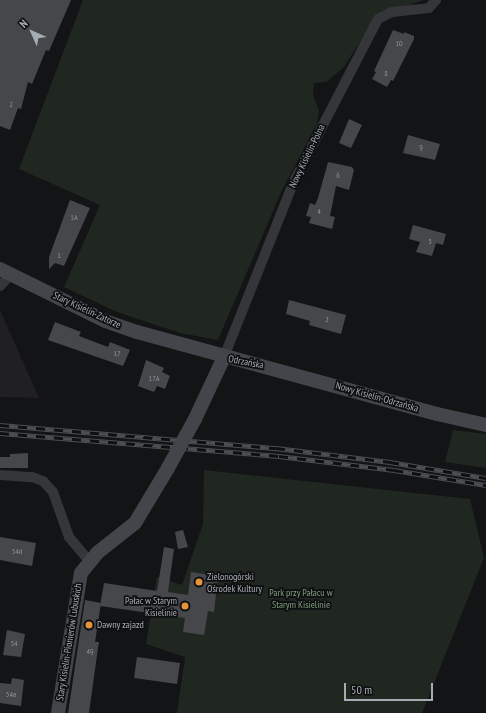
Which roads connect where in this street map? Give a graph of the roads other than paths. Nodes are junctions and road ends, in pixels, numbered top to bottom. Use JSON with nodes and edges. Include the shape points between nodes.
{"nodes":[{"id":1,"x":436,"y":0,"type":"edge"},
{"id":2,"x":5,"y":271,"type":"edge"},
{"id":3,"x":0,"y":286,"type":"edge"},
{"id":4,"x":224,"y":357,"type":"junction"},
{"id":5,"x":269,"y":367,"type":"joint"},
{"id":6,"x":486,"y":425,"type":"edge"},
{"id":7,"x":0,"y":475,"type":"edge"},
{"id":8,"x":89,"y":561,"type":"junction"},
{"id":9,"x":58,"y":713,"type":"edge"}],
"edges":[{"from":1,"to":4,"type":"street","name":"Nowy Kisielin-Polna","via":[[429,8],[392,12],[378,20],[294,181]]},
{"from":2,"to":3,"type":"street"},
{"from":2,"to":4,"type":"street","name":"Stary Kisielin-Zatorze","via":[[105,321]]},
{"from":4,"to":5,"type":"street","name":"Odrzańska"},
{"from":4,"to":8,"type":"street","name":"Stary Kisielin-Pionierów Lubuskich","bridge":true,"via":[[207,398],[135,523]]},
{"from":5,"to":6,"type":"street","name":"Nowy Kisielin-Odrzańska","via":[[436,414]]},
{"from":7,"to":8,"type":"street","via":[[32,477],[43,481],[53,492],[69,537]]},
{"from":8,"to":9,"type":"street","name":"Stary Kisielin-Pionierów Lubuskich","via":[[78,585]]}]}
